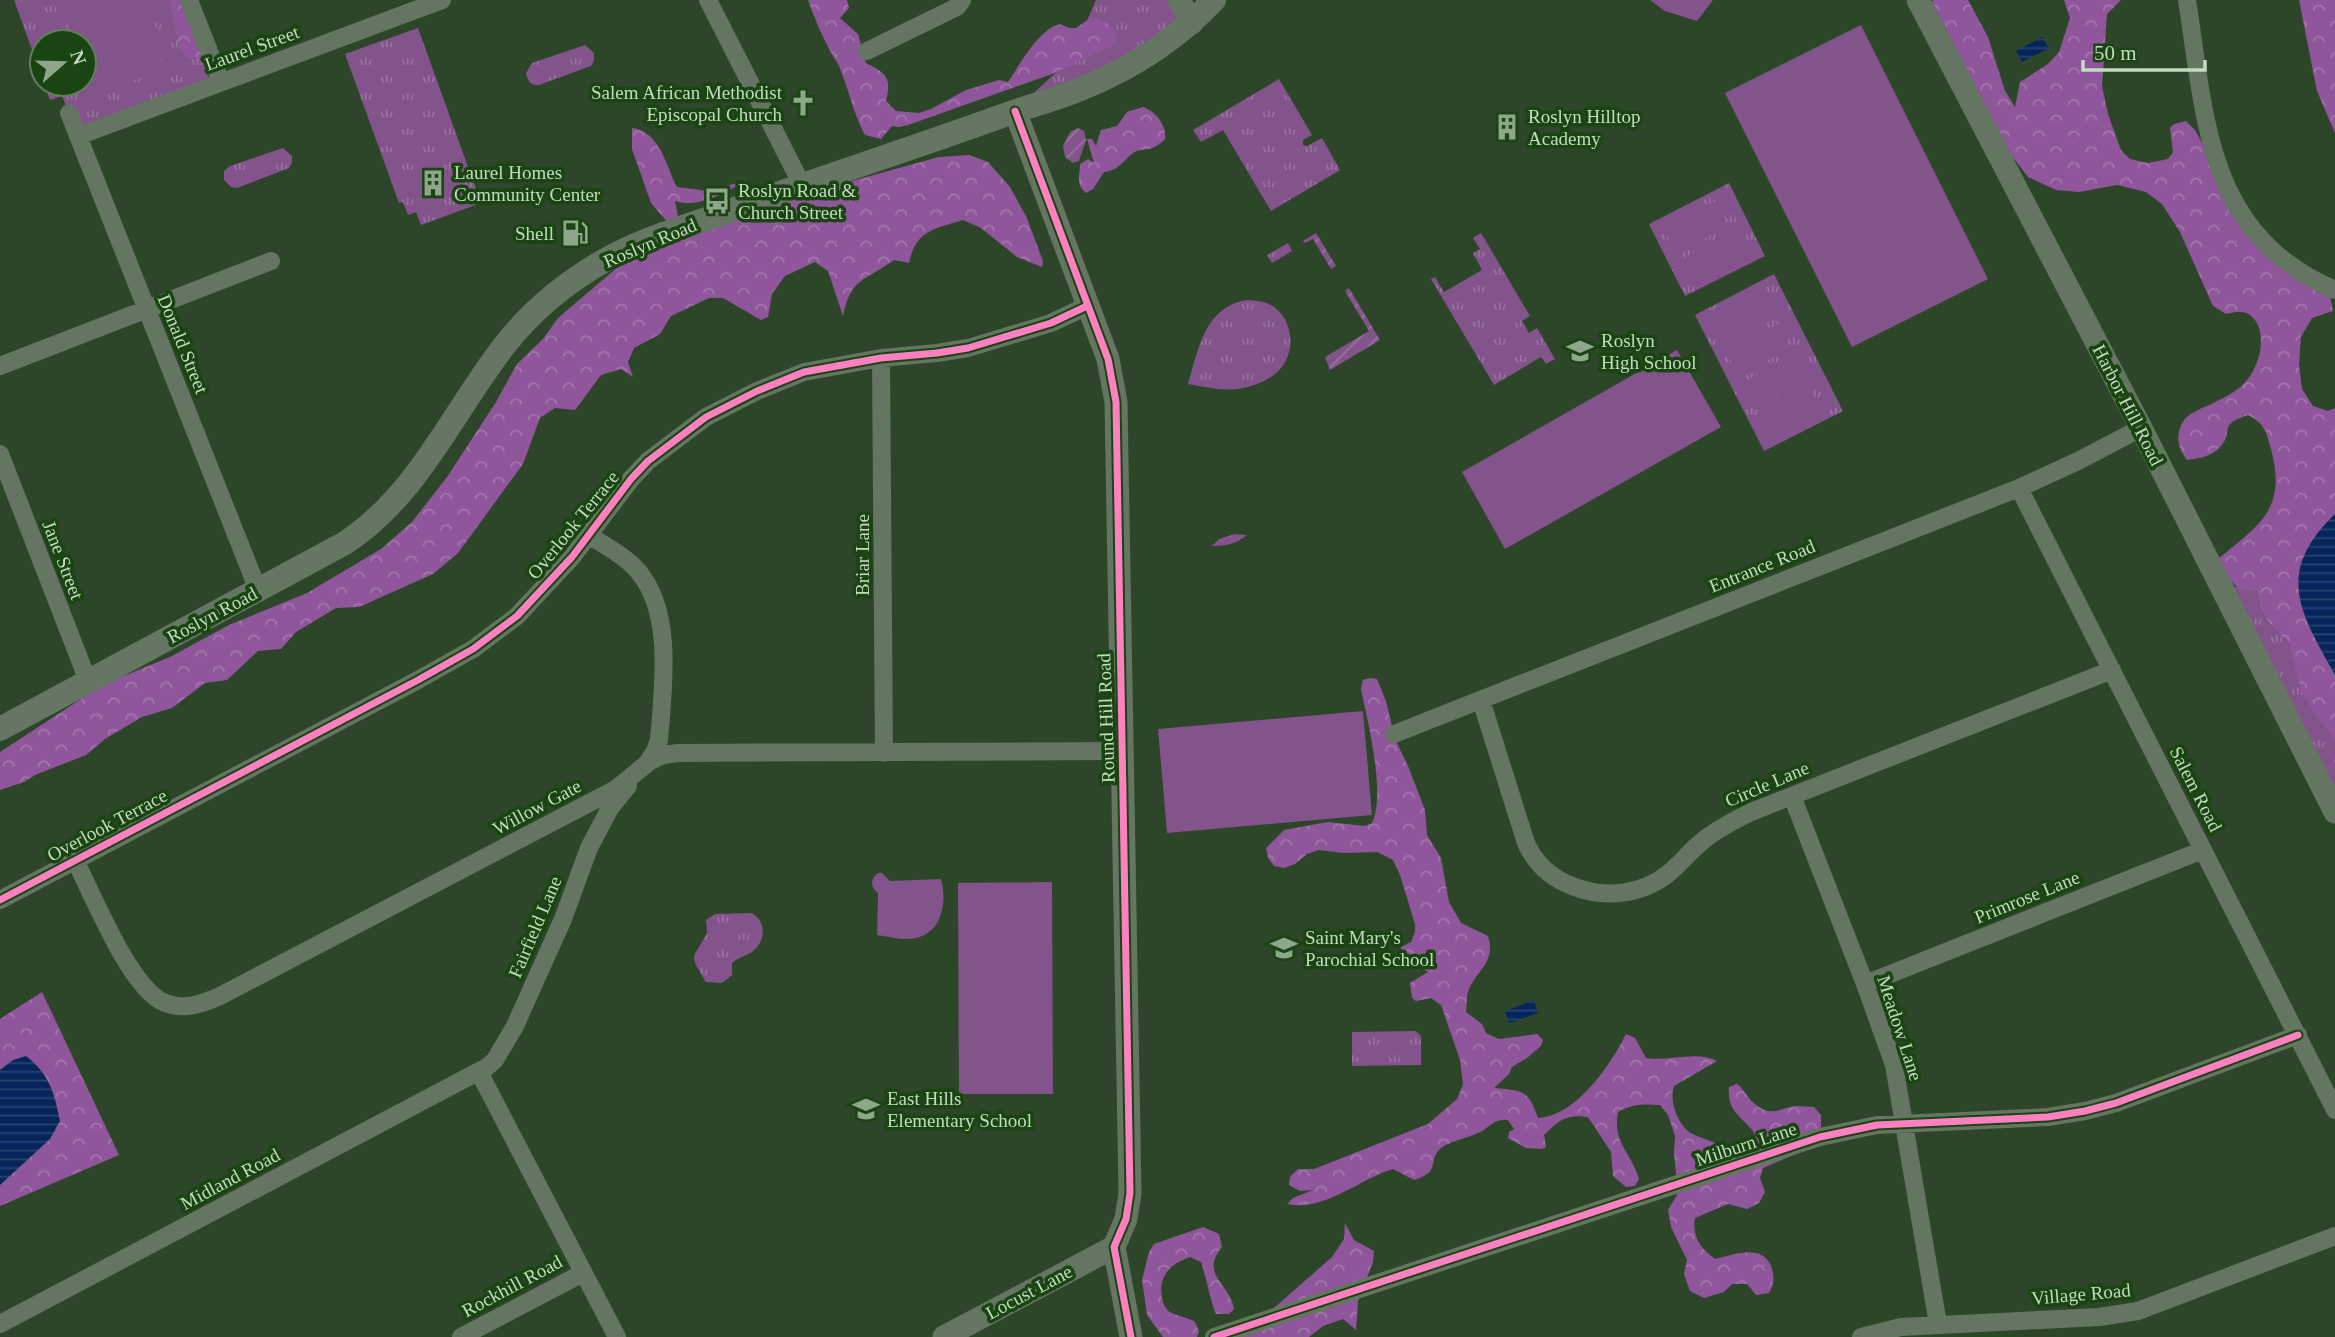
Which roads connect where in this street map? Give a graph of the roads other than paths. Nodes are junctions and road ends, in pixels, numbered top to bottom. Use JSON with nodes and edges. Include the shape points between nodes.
{"nodes":[{"id":1,"x":189,"y":0,"type":"edge"},
{"id":2,"x":442,"y":0,"type":"edge"},
{"id":3,"x":708,"y":0,"type":"edge"},
{"id":4,"x":1179,"y":0,"type":"edge"},
{"id":5,"x":1214,"y":0,"type":"edge"},
{"id":6,"x":1918,"y":0,"type":"edge"},
{"id":7,"x":2187,"y":0,"type":"edge"},
{"id":8,"x":958,"y":2,"type":"edge"},
{"id":9,"x":1192,"y":23,"type":"junction"},
{"id":10,"x":867,"y":51,"type":"dead end"},
{"id":11,"x":221,"y":82,"type":"junction"},
{"id":12,"x":1015,"y":111,"type":"junction"},
{"id":13,"x":69,"y":113,"type":"dead end"},
{"id":14,"x":78,"y":136,"type":"junction"},
{"id":15,"x":802,"y":185,"type":"junction"},
{"id":16,"x":271,"y":261,"type":"dead end"},
{"id":17,"x":2335,"y":290,"type":"edge"},
{"id":18,"x":1087,"y":306,"type":"junction"},
{"id":19,"x":147,"y":309,"type":"junction"},
{"id":20,"x":881,"y":358,"type":"junction"},
{"id":21,"x":0,"y":366,"type":"edge"},
{"id":22,"x":2141,"y":428,"type":"junction"},
{"id":23,"x":0,"y":454,"type":"edge"},
{"id":24,"x":2019,"y":488,"type":"junction"},
{"id":25,"x":590,"y":537,"type":"junction"},
{"id":26,"x":258,"y":590,"type":"junction"},
{"id":27,"x":2112,"y":670,"type":"junction"},
{"id":28,"x":88,"y":681,"type":"junction"},
{"id":29,"x":1481,"y":700,"type":"junction"},
{"id":30,"x":0,"y":729,"type":"edge"},
{"id":31,"x":1394,"y":734,"type":"dead end"},
{"id":32,"x":1123,"y":751,"type":"junction"},
{"id":33,"x":884,"y":753,"type":"junction"},
{"id":34,"x":650,"y":761,"type":"junction"},
{"id":35,"x":1792,"y":796,"type":"junction"},
{"id":36,"x":2335,"y":812,"type":"edge"},
{"id":37,"x":2203,"y":850,"type":"junction"},
{"id":38,"x":75,"y":860,"type":"junction"},
{"id":39,"x":0,"y":900,"type":"edge"},
{"id":40,"x":1865,"y":984,"type":"junction"},
{"id":41,"x":2298,"y":1035,"type":"junction"},
{"id":42,"x":479,"y":1072,"type":"junction"},
{"id":43,"x":2335,"y":1110,"type":"edge"},
{"id":44,"x":1905,"y":1124,"type":"junction"},
{"id":45,"x":2335,"y":1236,"type":"edge"},
{"id":46,"x":1114,"y":1247,"type":"junction"},
{"id":47,"x":583,"y":1273,"type":"junction"},
{"id":48,"x":0,"y":1324,"type":"edge"},
{"id":49,"x":1938,"y":1324,"type":"junction"},
{"id":50,"x":1257,"y":1331,"type":"edge"},
{"id":51,"x":461,"y":1337,"type":"edge"},
{"id":52,"x":617,"y":1337,"type":"edge"},
{"id":53,"x":944,"y":1337,"type":"edge"},
{"id":54,"x":1131,"y":1337,"type":"edge"},
{"id":55,"x":1214,"y":1337,"type":"edge"},
{"id":56,"x":1861,"y":1337,"type":"edge"}],
"edges":[{"from":1,"to":11,"type":"street"},
{"from":2,"to":11,"type":"street","name":"Laurel Street"},
{"from":3,"to":15,"type":"street"},
{"from":4,"to":9,"type":"street"},
{"from":5,"to":9,"type":"main road","name":"Roslyn Road"},
{"from":6,"to":22,"type":"street","name":"Harbor Hill Road"},
{"from":7,"to":17,"type":"street","via":[[2208,134],[2235,206],[2280,258]]},
{"from":8,"to":10,"type":"street"},
{"from":9,"to":12,"type":"main road","name":"Roslyn Road","via":[[1141,59],[1095,82]]},
{"from":11,"to":14,"type":"street","name":"Laurel Street"},
{"from":12,"to":15,"type":"main road","name":"Roslyn Road"},
{"from":12,"to":18,"type":"street","name":"Round Hill Road"},
{"from":13,"to":14,"type":"street","name":"Donald Street"},
{"from":14,"to":19,"type":"street","name":"Donald Street"},
{"from":15,"to":26,"type":"main road","name":"Roslyn Road","via":[[632,247],[573,279],[504,346],[383,515],[345,543]]},
{"from":16,"to":19,"type":"street"},
{"from":18,"to":20,"type":"street","name":"Overlook Terrace","via":[[1039,327],[968,348]]},
{"from":18,"to":32,"type":"street","name":"Round Hill Road","via":[[1108,359],[1116,401]]},
{"from":19,"to":21,"type":"street"},
{"from":19,"to":26,"type":"street","name":"Donald Street"},
{"from":20,"to":25,"type":"street","name":"Overlook Terrace","via":[[804,372],[706,417],[640,470]]},
{"from":20,"to":33,"type":"street","name":"Briar Lane"},
{"from":22,"to":24,"type":"street","name":"Entrance Road"},
{"from":22,"to":36,"type":"street","name":"Harbor Hill Road"},
{"from":23,"to":28,"type":"street","name":"Jane Street"},
{"from":24,"to":27,"type":"street","name":"Salem Road"},
{"from":24,"to":29,"type":"street","name":"Entrance Road"},
{"from":25,"to":34,"type":"street","name":"Fairfield Lane","via":[[637,569],[660,620],[664,644],[661,718],[659,740]]},
{"from":25,"to":38,"type":"street","name":"Overlook Terrace","via":[[517,616],[473,649]]},
{"from":26,"to":28,"type":"main road","name":"Roslyn Road"},
{"from":27,"to":35,"type":"street","name":"Circle Lane"},
{"from":27,"to":37,"type":"street","name":"Salem Road"},
{"from":28,"to":30,"type":"main road","name":"Roslyn Road"},
{"from":29,"to":31,"type":"street","name":"Entrance Road"},
{"from":29,"to":35,"type":"street","name":"Circle Lane","via":[[1530,851],[1552,876],[1585,891],[1619,894],[1651,884],[1721,827]]},
{"from":32,"to":33,"type":"street","name":"Willow Gate"},
{"from":32,"to":46,"type":"street","name":"Round Hill Road","via":[[1130,1193],[1126,1219]]},
{"from":33,"to":34,"type":"street","name":"Willow Gate","via":[[678,753]]},
{"from":34,"to":38,"type":"street","name":"Willow Gate","via":[[616,789],[191,1007],[166,1003],[140,983]]},
{"from":34,"to":42,"type":"street","name":"Fairfield Lane","via":[[610,808],[515,1026],[495,1060]]},
{"from":35,"to":40,"type":"street","name":"Meadow Lane"},
{"from":37,"to":40,"type":"street","name":"Primrose Lane"},
{"from":37,"to":41,"type":"street","name":"Salem Road"},
{"from":38,"to":39,"type":"street","name":"Overlook Terrace"},
{"from":40,"to":44,"type":"street","name":"Meadow Lane","via":[[1892,1058]]},
{"from":41,"to":43,"type":"street","name":"Salem Road"},
{"from":41,"to":44,"type":"street","name":"Milburn Lane","via":[[2085,1111]]},
{"from":42,"to":47,"type":"street"},
{"from":42,"to":48,"type":"street","name":"Midland Road"},
{"from":44,"to":49,"type":"street","name":"Meadow Lane"},
{"from":44,"to":50,"type":"street","name":"Milburn Lane","via":[[1820,1137]]},
{"from":45,"to":49,"type":"street","name":"Village Road","via":[[2138,1311]]},
{"from":46,"to":53,"type":"street","name":"Locust Lane"},
{"from":46,"to":54,"type":"street"},
{"from":47,"to":51,"type":"street","name":"Rockhill Road"},
{"from":47,"to":52,"type":"street"},
{"from":49,"to":56,"type":"street","name":"Village Road"},
{"from":50,"to":55,"type":"street","name":"Milburn Lane"}]}
